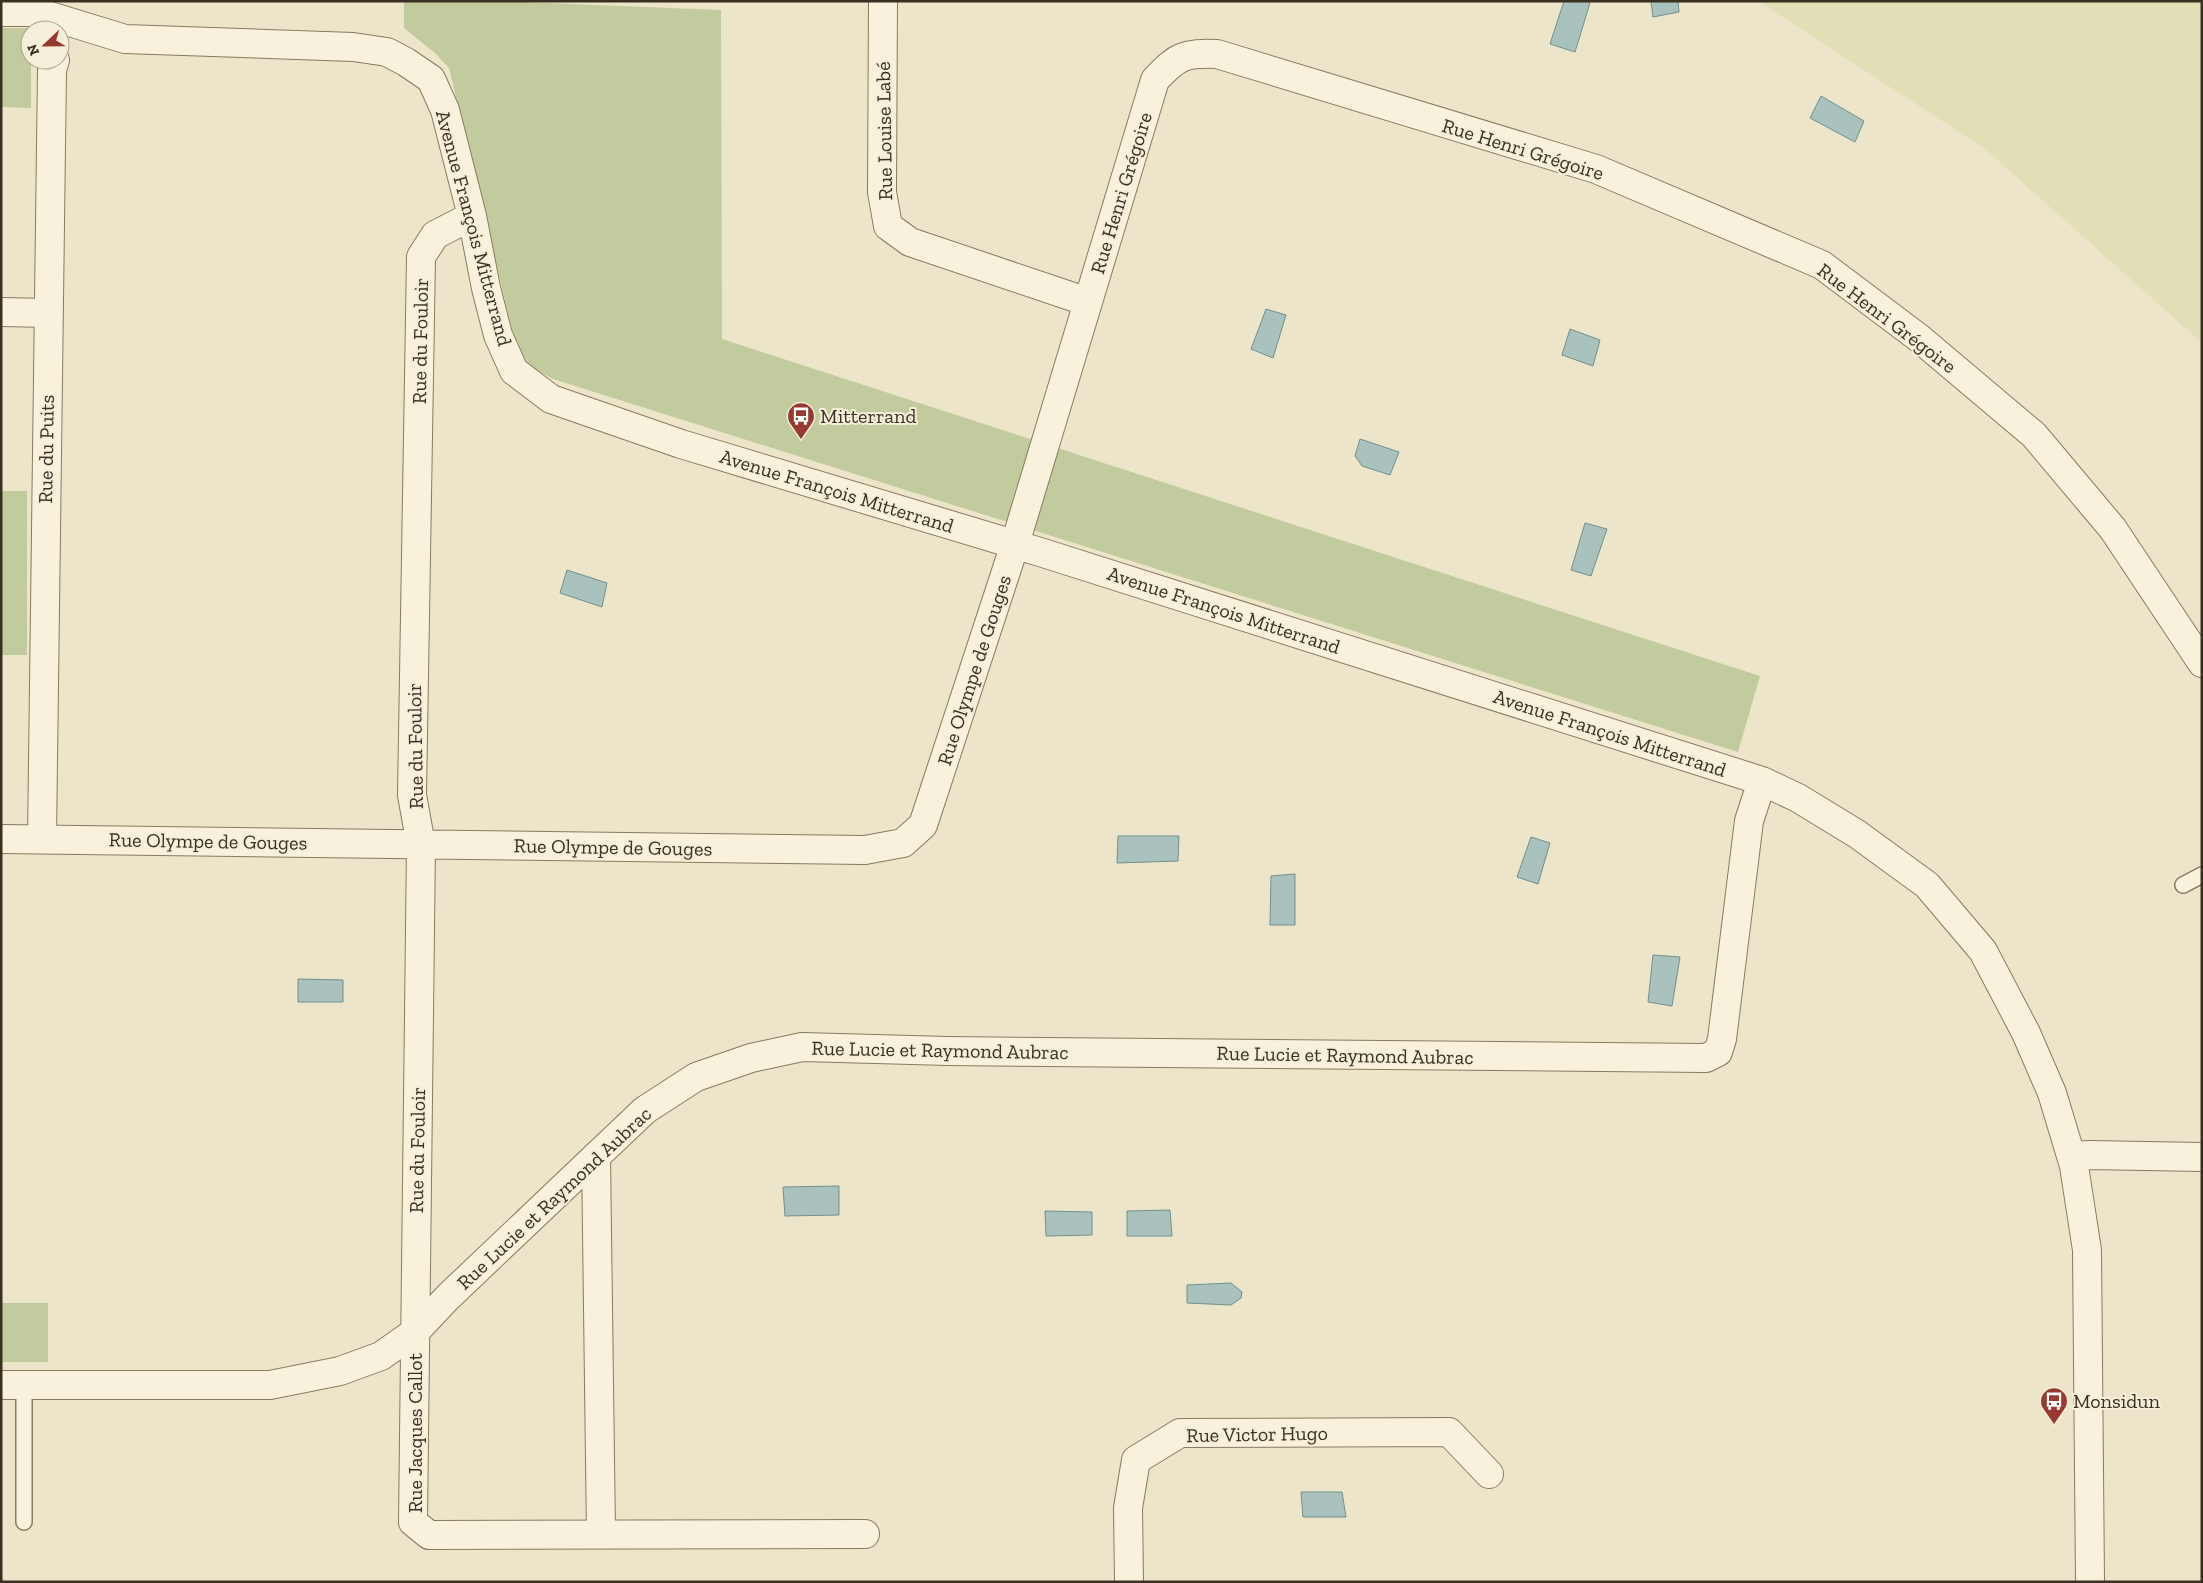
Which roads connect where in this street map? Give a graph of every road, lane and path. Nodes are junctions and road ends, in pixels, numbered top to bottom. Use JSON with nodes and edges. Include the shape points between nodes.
{"nodes":[{"id":1,"x":883,"y":1,"type":"edge"},
{"id":2,"x":1,"y":12,"type":"edge"},
{"id":3,"x":63,"y":20,"type":"edge"},
{"id":4,"x":70,"y":22,"type":"edge"},
{"id":5,"x":52,"y":70,"type":"edge"},
{"id":6,"x":472,"y":216,"type":"junction"},
{"id":7,"x":1088,"y":302,"type":"junction"},
{"id":8,"x":1,"y":312,"type":"edge"},
{"id":9,"x":48,"y":313,"type":"junction"},
{"id":10,"x":1015,"y":544,"type":"junction"},
{"id":11,"x":2202,"y":663,"type":"edge"},
{"id":12,"x":1762,"y":781,"type":"junction"},
{"id":13,"x":1,"y":839,"type":"edge"},
{"id":14,"x":42,"y":839,"type":"junction"},
{"id":15,"x":421,"y":845,"type":"junction"},
{"id":16,"x":2202,"y":875,"type":"edge"},
{"id":17,"x":2183,"y":885,"type":"dead end"},
{"id":18,"x":596,"y":1156,"type":"junction"},
{"id":19,"x":2071,"y":1156,"type":"junction"},
{"id":20,"x":2202,"y":1158,"type":"edge"},
{"id":21,"x":415,"y":1332,"type":"junction"},
{"id":22,"x":13,"y":1385,"type":"edge"},
{"id":23,"x":1489,"y":1474,"type":"dead end"},
{"id":24,"x":24,"y":1522,"type":"dead end"},
{"id":25,"x":601,"y":1534,"type":"junction"},
{"id":26,"x":865,"y":1534,"type":"dead end"},
{"id":27,"x":1130,"y":1582,"type":"edge"},
{"id":28,"x":2090,"y":1582,"type":"edge"}],
"edges":[{"from":1,"to":7,"type":"street","name":"Rue Louise Labé","via":[[882,192],[888,226],[910,242]]},
{"from":2,"to":3,"type":"street","name":"Avenue François Mitterrand","via":[[37,12]]},
{"from":4,"to":6,"type":"street","name":"Avenue François Mitterrand","via":[[124,39],[353,47],[387,52],[431,79],[445,110]]},
{"from":5,"to":9,"type":"street","name":"Rue du Puits"},
{"from":6,"to":10,"type":"street","name":"Avenue François Mitterrand","via":[[498,336],[514,371],[551,398],[680,444]]},
{"from":6,"to":15,"type":"street","name":"Rue du Fouloir","via":[[435,235],[421,257],[412,795]]},
{"from":7,"to":10,"type":"street","name":"Rue Henri Grégoire"},
{"from":7,"to":11,"type":"street","name":"Rue Henri Grégoire","via":[[1155,80],[1170,64],[1191,54],[1217,54],[1596,169],[1822,265],[1919,338],[2034,435],[2113,529]]},
{"from":8,"to":9,"type":"street"},
{"from":9,"to":14,"type":"street","name":"Rue du Puits"},
{"from":10,"to":12,"type":"street","name":"Avenue François Mitterrand"},
{"from":10,"to":15,"type":"street","name":"Rue Olympe de Gouges","via":[[923,825],[903,843],[865,850]]},
{"from":12,"to":18,"type":"street","name":"Rue Lucie et Raymond Aubrac","via":[[1749,821],[1722,1039],[1718,1052],[1706,1058],[968,1052],[802,1047],[751,1058],[696,1077],[645,1110]]},
{"from":12,"to":19,"type":"street","name":"Avenue François Mitterrand","via":[[1798,798],[1857,834],[1927,884],[1983,951],[2026,1033],[2052,1094]]},
{"from":13,"to":14,"type":"street","name":"Rue Olympe de Gouges"},
{"from":14,"to":15,"type":"street","name":"Rue Olympe de Gouges"},
{"from":15,"to":21,"type":"street","name":"Rue du Fouloir"},
{"from":16,"to":17,"type":"lane"},
{"from":18,"to":21,"type":"street","name":"Rue Lucie et Raymond Aubrac"},
{"from":18,"to":25,"type":"street"},
{"from":19,"to":20,"type":"street"},
{"from":19,"to":28,"type":"street","name":"Avenue François Mitterrand","via":[[2087,1250]]},
{"from":21,"to":22,"type":"street","name":"Rue Lucie et Raymond Aubrac","via":[[381,1356],[340,1371],[270,1385]]},
{"from":21,"to":25,"type":"street","name":"Rue Jacques Callot","via":[[413,1522],[429,1535]]},
{"from":22,"to":24,"type":"lane"},
{"from":23,"to":27,"type":"street","name":"Rue Victor Hugo","via":[[1449,1432],[1180,1434],[1136,1460],[1128,1508]]},
{"from":25,"to":26,"type":"street","name":"Rue Jacques Callot"}]}
